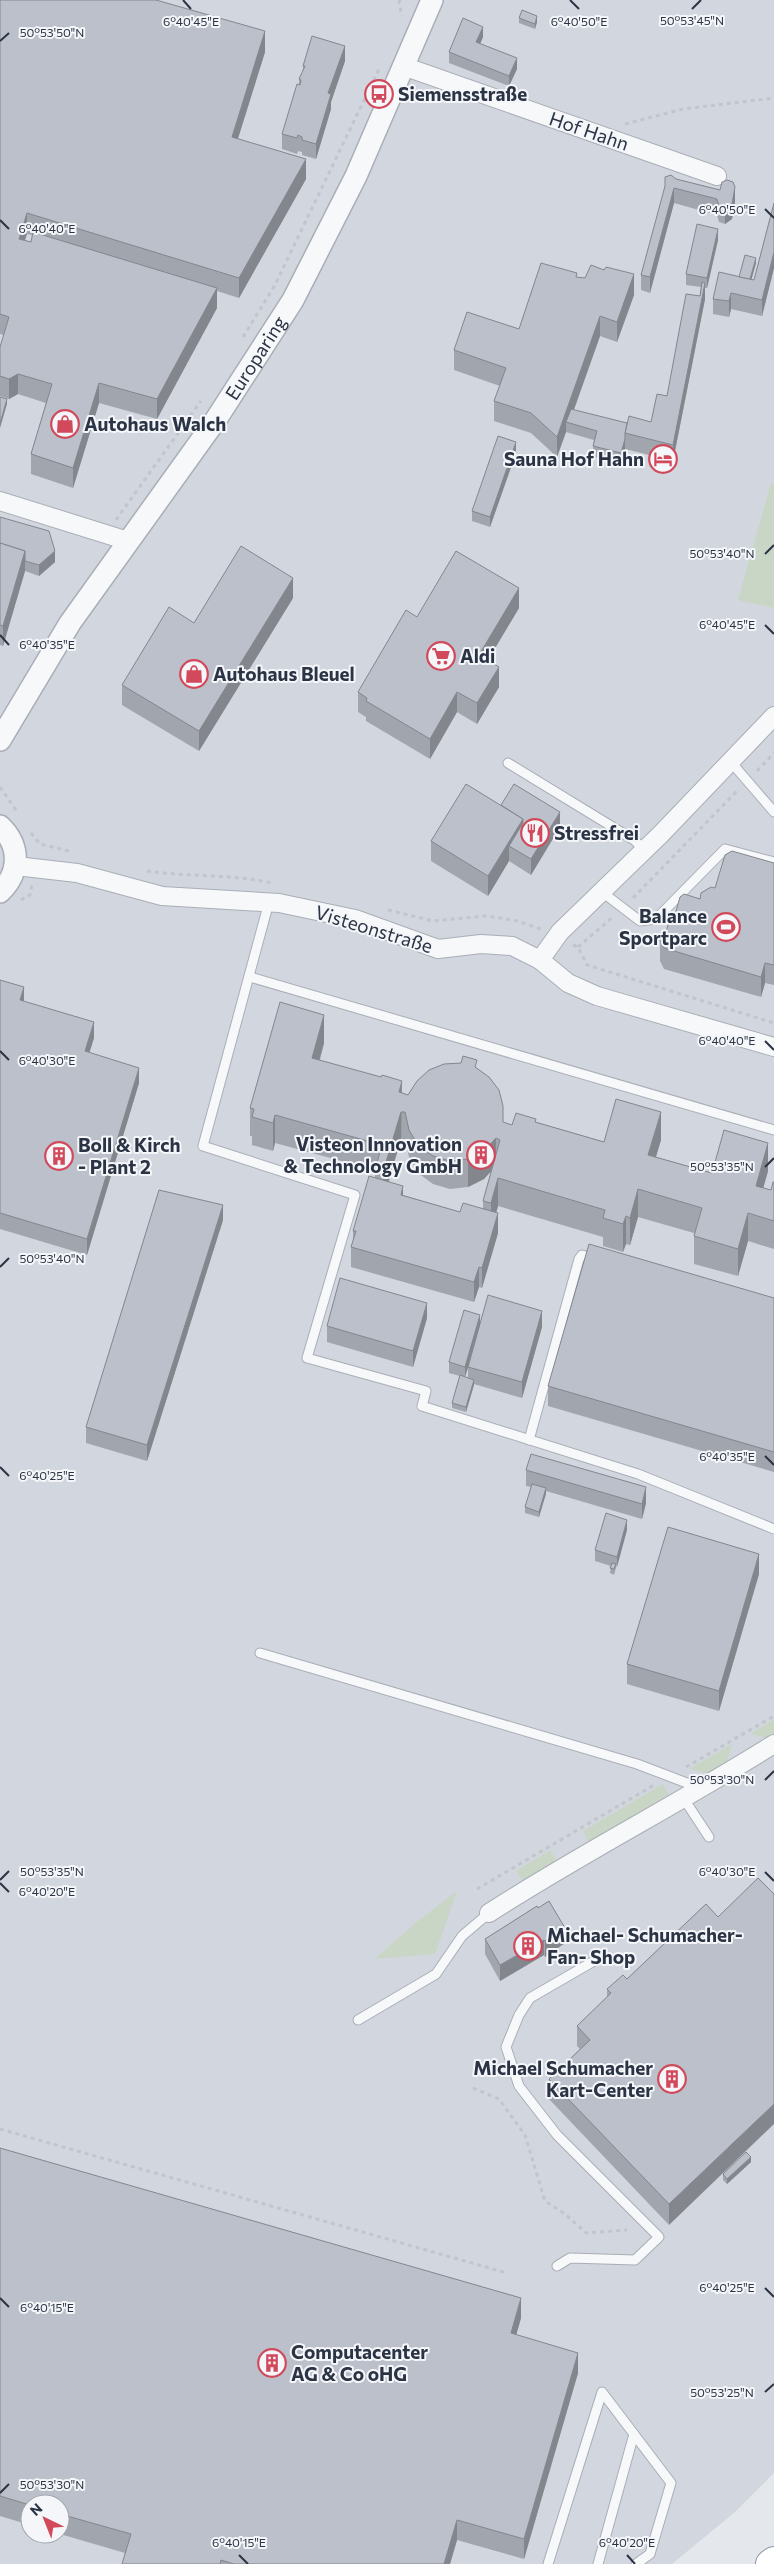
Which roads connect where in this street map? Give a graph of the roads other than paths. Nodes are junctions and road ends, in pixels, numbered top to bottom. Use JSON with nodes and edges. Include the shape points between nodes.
{"nodes":[{"id":1,"x":432,"y":0,"type":"edge"},
{"id":2,"x":394,"y":63,"type":"junction"},
{"id":3,"x":718,"y":176,"type":"dead end"},
{"id":4,"x":0,"y":501,"type":"edge"},
{"id":5,"x":128,"y":541,"type":"junction"},
{"id":6,"x":774,"y":716,"type":"edge"},
{"id":7,"x":0,"y":740,"type":"edge"},
{"id":8,"x":731,"y":762,"type":"junction"},
{"id":9,"x":508,"y":763,"type":"dead end"},
{"id":10,"x":774,"y":812,"type":"edge"},
{"id":11,"x":0,"y":826,"type":"edge"},
{"id":12,"x":645,"y":850,"type":"junction"},
{"id":13,"x":774,"y":862,"type":"edge"},
{"id":14,"x":16,"y":866,"type":"junction"},
{"id":15,"x":0,"y":892,"type":"edge"},
{"id":16,"x":602,"y":892,"type":"junction"},
{"id":17,"x":269,"y":902,"type":"junction"},
{"id":18,"x":540,"y":960,"type":"junction"},
{"id":19,"x":250,"y":977,"type":"junction"},
{"id":20,"x":774,"y":1047,"type":"edge"},
{"id":21,"x":774,"y":1130,"type":"edge"},
{"id":22,"x":610,"y":1263,"type":"edge"},
{"id":23,"x":529,"y":1440,"type":"junction"},
{"id":24,"x":774,"y":1529,"type":"edge"},
{"id":25,"x":260,"y":1653,"type":"dead end"},
{"id":26,"x":774,"y":1744,"type":"edge"},
{"id":27,"x":702,"y":1789,"type":"junction"},
{"id":28,"x":684,"y":1800,"type":"junction"},
{"id":29,"x":709,"y":1837,"type":"dead end"},
{"id":30,"x":489,"y":1913,"type":"joint"},
{"id":31,"x":594,"y":1962,"type":"dead end"},
{"id":32,"x":358,"y":2020,"type":"dead end"},
{"id":33,"x":557,"y":2266,"type":"dead end"},
{"id":34,"x":634,"y":2434,"type":"junction"},
{"id":35,"x":774,"y":2561,"type":"edge"},
{"id":36,"x":548,"y":2564,"type":"edge"},
{"id":37,"x":598,"y":2564,"type":"edge"},
{"id":38,"x":636,"y":2564,"type":"edge"},
{"id":39,"x":770,"y":2564,"type":"edge"}],
"edges":[{"from":1,"to":2,"type":"street","name":"Europaring"},
{"from":2,"to":3,"type":"street","name":"Hof Hahn"},
{"from":2,"to":5,"type":"street","name":"Europaring","via":[[356,176],[293,300],[215,421]]},
{"from":4,"to":5,"type":"street"},
{"from":5,"to":7,"type":"street","name":"Europaring","via":[[70,623]]},
{"from":6,"to":8,"type":"street"},
{"from":8,"to":10,"type":"lane"},
{"from":8,"to":12,"type":"street"},
{"from":9,"to":12,"type":"lane","via":[[634,840]]},
{"from":11,"to":14,"type":"street","via":[[15,849]]},
{"from":12,"to":16,"type":"street"},
{"from":13,"to":16,"type":"lane","via":[[725,849],[656,919],[640,921]]},
{"from":14,"to":15,"type":"street","via":[[9,883]]},
{"from":14,"to":17,"type":"street","name":"Visteonstraße","via":[[77,873],[162,896]]},
{"from":16,"to":18,"type":"street","via":[[555,939]]},
{"from":17,"to":18,"type":"street","name":"Visteonstraße","via":[[355,919],[438,949],[481,944],[512,946]]},
{"from":17,"to":19,"type":"lane"},
{"from":18,"to":20,"type":"street","name":"Visteonstraße","via":[[568,983],[597,996]]},
{"from":19,"to":21,"type":"lane"},
{"from":19,"to":23,"type":"lane","via":[[203,1146],[354,1195],[307,1358],[426,1391],[422,1406]]},
{"from":22,"to":23,"type":"lane","via":[[582,1255],[579,1260]]},
{"from":23,"to":24,"type":"lane","via":[[638,1474]]},
{"from":25,"to":27,"type":"lane","via":[[637,1764]]},
{"from":26,"to":27,"type":"street"},
{"from":27,"to":28,"type":"street"},
{"from":28,"to":29,"type":"lane"},
{"from":28,"to":30,"type":"street","via":[[542,1878]]},
{"from":30,"to":32,"type":"lane","via":[[462,1936],[436,1974]]},
{"from":31,"to":33,"type":"lane","via":[[530,1998],[518,2015],[506,2047],[519,2086],[556,2135],[659,2237],[635,2260],[570,2258]]},
{"from":34,"to":36,"type":"lane","via":[[602,2392]]},
{"from":34,"to":37,"type":"lane"},
{"from":34,"to":38,"type":"lane","via":[[671,2483],[650,2554]]},
{"from":35,"to":39,"type":"highway"}]}
